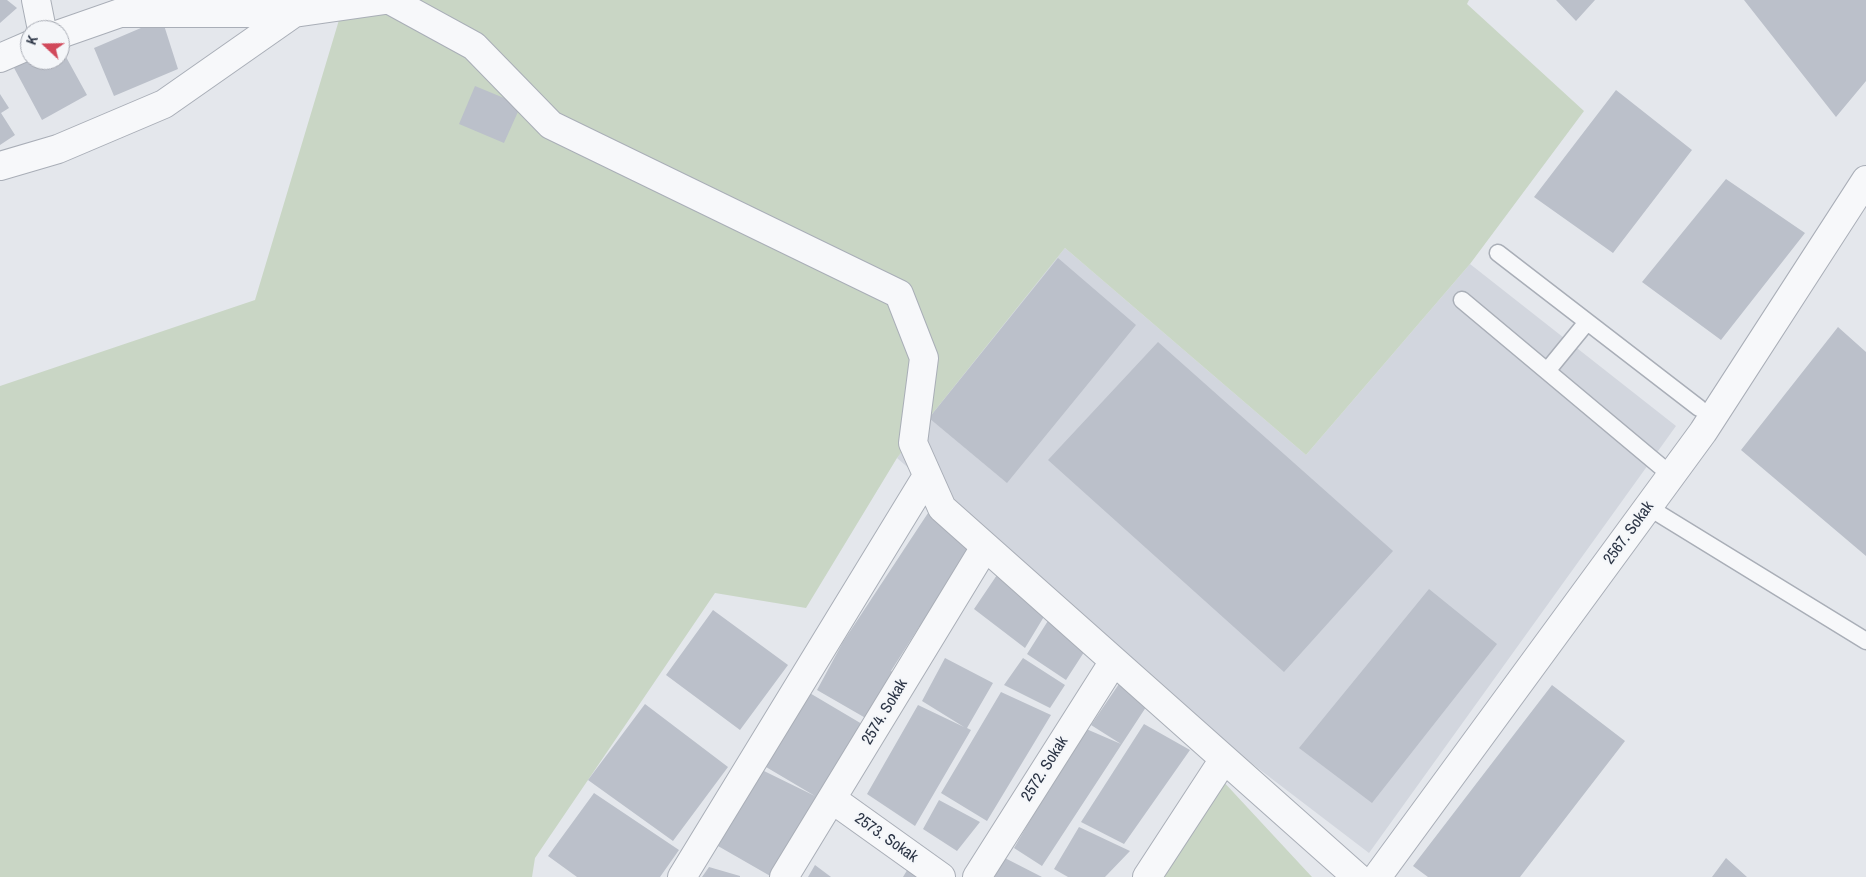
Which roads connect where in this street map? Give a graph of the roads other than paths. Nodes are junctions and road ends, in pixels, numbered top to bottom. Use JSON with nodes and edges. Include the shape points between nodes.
{"nodes":[{"id":1,"x":36,"y":0,"type":"edge"},
{"id":2,"x":385,"y":0,"type":"edge"},
{"id":3,"x":390,"y":0,"type":"edge"},
{"id":4,"x":183,"y":6,"type":"edge"},
{"id":5,"x":294,"y":13,"type":"junction"},
{"id":6,"x":40,"y":20,"type":"edge"},
{"id":7,"x":70,"y":30,"type":"edge"},
{"id":8,"x":20,"y":49,"type":"edge"},
{"id":9,"x":0,"y":58,"type":"edge"},
{"id":10,"x":0,"y":166,"type":"edge"},
{"id":11,"x":1866,"y":180,"type":"edge"},
{"id":12,"x":1498,"y":253,"type":"dead end"},
{"id":13,"x":1462,"y":300,"type":"dead end"},
{"id":14,"x":1588,"y":322,"type":"junction"},
{"id":15,"x":1547,"y":371,"type":"junction"},
{"id":16,"x":1699,"y":408,"type":"dead end"},
{"id":17,"x":1671,"y":475,"type":"junction"},
{"id":18,"x":927,"y":476,"type":"junction"},
{"id":19,"x":1648,"y":507,"type":"junction"},
{"id":20,"x":985,"y":547,"type":"junction"},
{"id":21,"x":1866,"y":642,"type":"edge"},
{"id":22,"x":1114,"y":661,"type":"junction"},
{"id":23,"x":1224,"y":758,"type":"junction"},
{"id":24,"x":832,"y":799,"type":"junction"},
{"id":25,"x":682,"y":877,"type":"edge"},
{"id":26,"x":784,"y":877,"type":"edge"},
{"id":27,"x":941,"y":877,"type":"edge"},
{"id":28,"x":976,"y":877,"type":"edge"},
{"id":29,"x":1147,"y":877,"type":"edge"},
{"id":30,"x":1357,"y":877,"type":"edge"},
{"id":31,"x":1377,"y":877,"type":"edge"}],
"edges":[{"from":1,"to":6,"type":"street"},
{"from":2,"to":5,"type":"street"},
{"from":3,"to":18,"type":"street","via":[[474,46],[551,125],[899,294],[924,358],[913,443]]},
{"from":4,"to":5,"type":"street"},
{"from":4,"to":7,"type":"street","via":[[120,13]]},
{"from":5,"to":10,"type":"street","via":[[164,104],[58,149]]},
{"from":8,"to":9,"type":"street"},
{"from":11,"to":17,"type":"street","name":"2567. Sokak","via":[[1703,432]]},
{"from":12,"to":14,"type":"lane"},
{"from":13,"to":15,"type":"lane"},
{"from":14,"to":15,"type":"lane"},
{"from":14,"to":16,"type":"lane"},
{"from":15,"to":17,"type":"lane"},
{"from":17,"to":19,"type":"street","name":"2567. Sokak"},
{"from":18,"to":20,"type":"street","via":[[942,508]]},
{"from":18,"to":25,"type":"street"},
{"from":19,"to":21,"type":"lane"},
{"from":19,"to":31,"type":"street","name":"2567. Sokak"},
{"from":20,"to":22,"type":"street"},
{"from":20,"to":24,"type":"street","name":"2574. Sokak"},
{"from":22,"to":23,"type":"street"},
{"from":22,"to":28,"type":"street","name":"2572. Sokak"},
{"from":23,"to":29,"type":"street"},
{"from":23,"to":30,"type":"street"},
{"from":24,"to":26,"type":"street","name":"2574. Sokak"},
{"from":24,"to":27,"type":"street","name":"2573. Sokak"}]}
